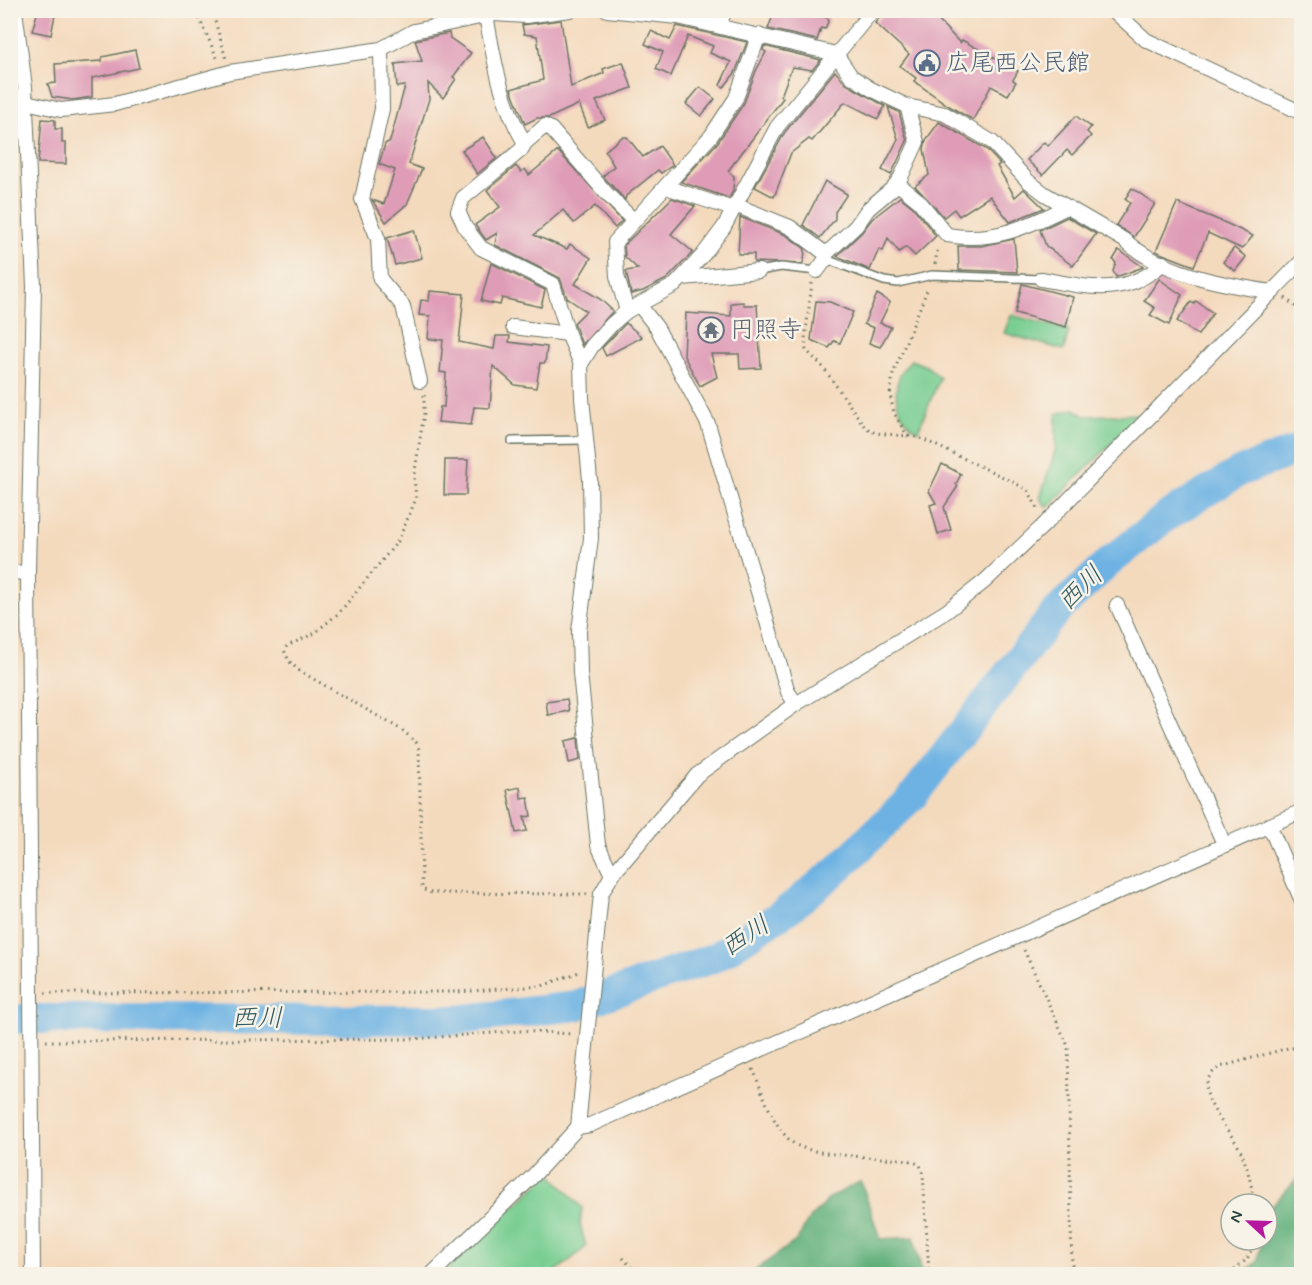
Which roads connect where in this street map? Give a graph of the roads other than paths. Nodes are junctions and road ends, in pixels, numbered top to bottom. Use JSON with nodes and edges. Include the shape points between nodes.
{"nodes":[{"id":1,"x":15,"y":10,"type":"edge"},
{"id":2,"x":570,"y":10,"type":"edge"},
{"id":3,"x":607,"y":10,"type":"edge"},
{"id":4,"x":725,"y":10,"type":"edge"},
{"id":5,"x":873,"y":10,"type":"edge"},
{"id":6,"x":1113,"y":10,"type":"edge"},
{"id":7,"x":492,"y":13,"type":"edge"},
{"id":8,"x":719,"y":26,"type":"junction"},
{"id":9,"x":759,"y":35,"type":"junction"},
{"id":10,"x":381,"y":49,"type":"junction"},
{"id":11,"x":836,"y":54,"type":"junction"},
{"id":12,"x":10,"y":102,"type":"edge"},
{"id":13,"x":26,"y":102,"type":"junction"},
{"id":14,"x":906,"y":106,"type":"junction"},
{"id":15,"x":1302,"y":113,"type":"edge"},
{"id":16,"x":525,"y":143,"type":"junction"},
{"id":17,"x":897,"y":183,"type":"junction"},
{"id":18,"x":666,"y":187,"type":"junction"},
{"id":19,"x":734,"y":207,"type":"junction"},
{"id":20,"x":1067,"y":207,"type":"junction"},
{"id":21,"x":634,"y":221,"type":"junction"},
{"id":22,"x":826,"y":256,"type":"junction"},
{"id":23,"x":1302,"y":261,"type":"edge"},
{"id":24,"x":1163,"y":263,"type":"junction"},
{"id":25,"x":759,"y":271,"type":"joint"},
{"id":26,"x":817,"y":271,"type":"joint"},
{"id":27,"x":683,"y":278,"type":"junction"},
{"id":28,"x":1041,"y":279,"type":"joint"},
{"id":29,"x":1273,"y":292,"type":"junction"},
{"id":30,"x":633,"y":308,"type":"junction"},
{"id":31,"x":513,"y":327,"type":"dead end"},
{"id":32,"x":568,"y":334,"type":"junction"},
{"id":33,"x":581,"y":364,"type":"junction"},
{"id":34,"x":420,"y":381,"type":"road end"},
{"id":35,"x":585,"y":440,"type":"junction"},
{"id":36,"x":512,"y":441,"type":"dead end"},
{"id":37,"x":10,"y":573,"type":"edge"},
{"id":38,"x":28,"y":573,"type":"junction"},
{"id":39,"x":1117,"y":605,"type":"dead end"},
{"id":40,"x":796,"y":704,"type":"junction"},
{"id":41,"x":1302,"y":811,"type":"edge"},
{"id":42,"x":1269,"y":825,"type":"junction"},
{"id":43,"x":1224,"y":844,"type":"junction"},
{"id":44,"x":612,"y":875,"type":"junction"},
{"id":45,"x":1302,"y":901,"type":"edge"},
{"id":46,"x":578,"y":1127,"type":"junction"},
{"id":47,"x":33,"y":1275,"type":"edge"},
{"id":48,"x":432,"y":1275,"type":"edge"}],
"edges":[{"from":1,"to":13,"type":"street"},
{"from":2,"to":7,"type":"street","via":[[526,16]]},
{"from":3,"to":8,"type":"street","via":[[678,17]]},
{"from":4,"to":8,"type":"street"},
{"from":5,"to":11,"type":"street"},
{"from":6,"to":15,"type":"street","via":[[1146,40]]},
{"from":7,"to":10,"type":"street","via":[[414,31]]},
{"from":7,"to":16,"type":"street","via":[[497,73],[508,110]]},
{"from":8,"to":9,"type":"street"},
{"from":9,"to":11,"type":"street"},
{"from":9,"to":18,"type":"street","via":[[736,98],[711,136]]},
{"from":10,"to":13,"type":"street","via":[[230,70],[115,104],[61,110]]},
{"from":10,"to":34,"type":"street","via":[[382,109],[362,199],[378,239],[380,279],[403,306]]},
{"from":11,"to":14,"type":"street","via":[[851,76]]},
{"from":11,"to":19,"type":"street","via":[[777,127]]},
{"from":12,"to":13,"type":"street"},
{"from":13,"to":38,"type":"street","via":[[34,286]]},
{"from":14,"to":17,"type":"street","via":[[917,142]]},
{"from":14,"to":20,"type":"street","via":[[945,114],[992,142],[1028,181]]},
{"from":16,"to":21,"type":"street","via":[[544,126],[551,129]]},
{"from":16,"to":32,"type":"street","via":[[463,198],[458,211],[481,248],[554,284]]},
{"from":17,"to":20,"type":"street","via":[[919,201],[947,235],[963,238],[1018,231]]},
{"from":17,"to":22,"type":"street"},
{"from":18,"to":19,"type":"street"},
{"from":18,"to":21,"type":"street"},
{"from":19,"to":22,"type":"street","via":[[790,227]]},
{"from":19,"to":27,"type":"street","via":[[724,227]]},
{"from":20,"to":24,"type":"street"},
{"from":21,"to":30,"type":"street","via":[[615,242],[616,276]]},
{"from":22,"to":26,"type":"street"},
{"from":22,"to":28,"type":"lane","via":[[898,283],[932,275]]},
{"from":23,"to":29,"type":"street"},
{"from":24,"to":28,"type":"street","via":[[1150,276],[1108,288]]},
{"from":24,"to":29,"type":"street","via":[[1217,281]]},
{"from":25,"to":26,"type":"lane","via":[[781,267]]},
{"from":25,"to":27,"type":"street"},
{"from":27,"to":30,"type":"street"},
{"from":29,"to":40,"type":"street","via":[[985,581],[947,611]]},
{"from":30,"to":33,"type":"street","via":[[601,336]]},
{"from":30,"to":40,"type":"street","via":[[657,328],[708,424],[788,692]]},
{"from":31,"to":32,"type":"street"},
{"from":32,"to":33,"type":"street"},
{"from":33,"to":35,"type":"street"},
{"from":35,"to":36,"type":"lane"},
{"from":35,"to":44,"type":"street","via":[[591,538],[579,631],[580,674],[598,845]]},
{"from":37,"to":38,"type":"street"},
{"from":38,"to":47,"type":"street"},
{"from":39,"to":43,"type":"street"},
{"from":40,"to":44,"type":"street","via":[[697,775]]},
{"from":41,"to":42,"type":"street"},
{"from":42,"to":43,"type":"street"},
{"from":42,"to":45,"type":"street"},
{"from":43,"to":46,"type":"street","via":[[748,1056]]},
{"from":44,"to":46,"type":"street","via":[[602,894]]},
{"from":46,"to":48,"type":"street"}]}
